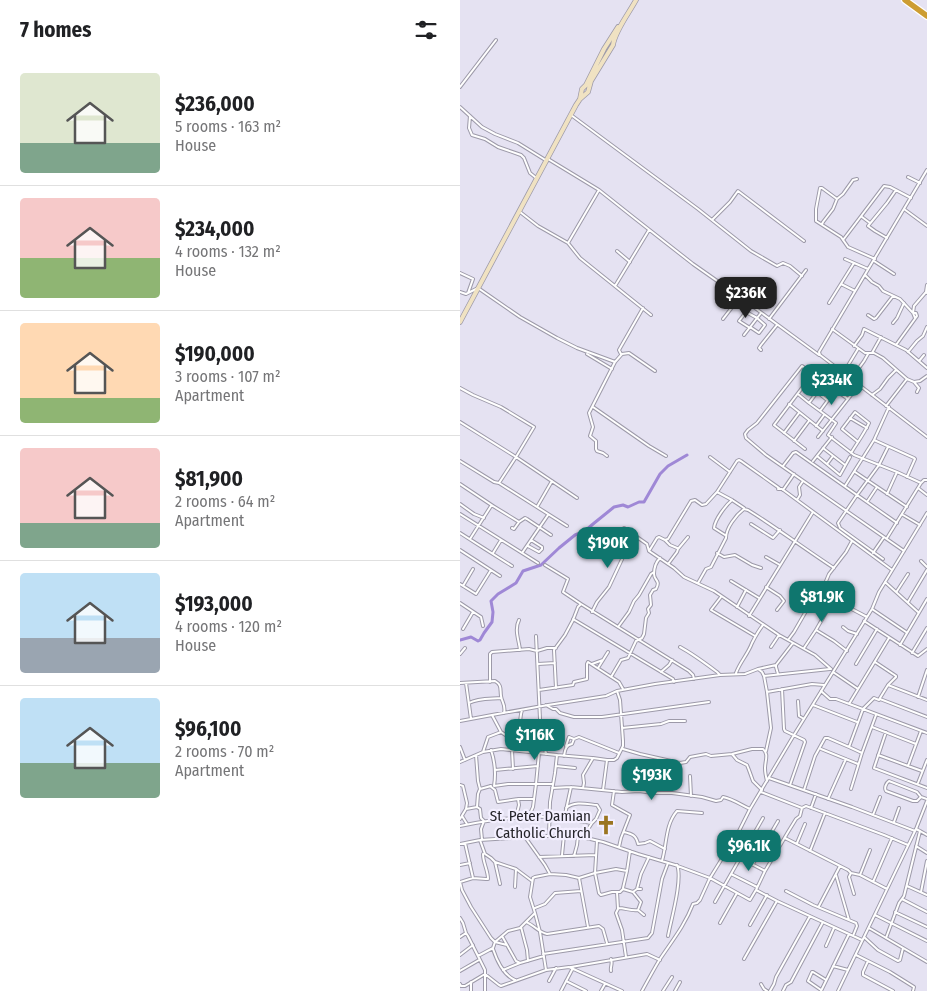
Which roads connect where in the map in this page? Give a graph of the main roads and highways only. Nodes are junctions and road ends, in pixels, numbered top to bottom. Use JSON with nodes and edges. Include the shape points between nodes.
{"nodes":[{"id":1,"x":634,"y":0,"type":"edge"},
{"id":2,"x":905,"y":0,"type":"edge"},
{"id":3,"x":927,"y":16,"type":"edge"},
{"id":4,"x":604,"y":57,"type":"junction"},
{"id":5,"x":582,"y":89,"type":"junction"},
{"id":6,"x":587,"y":92,"type":"junction"},
{"id":7,"x":580,"y":100,"type":"junction"},
{"id":8,"x":460,"y":322,"type":"edge"}],
"edges":[{"from":1,"to":4,"type":"main road"},
{"from":2,"to":3,"type":"highway"},
{"from":4,"to":5,"type":"main road"},
{"from":4,"to":6,"type":"main road"},
{"from":5,"to":6,"type":"main road","via":[[586,88]]},
{"from":5,"to":7,"type":"main road"},
{"from":6,"to":7,"type":"main road"},
{"from":7,"to":8,"type":"main road"}]}
